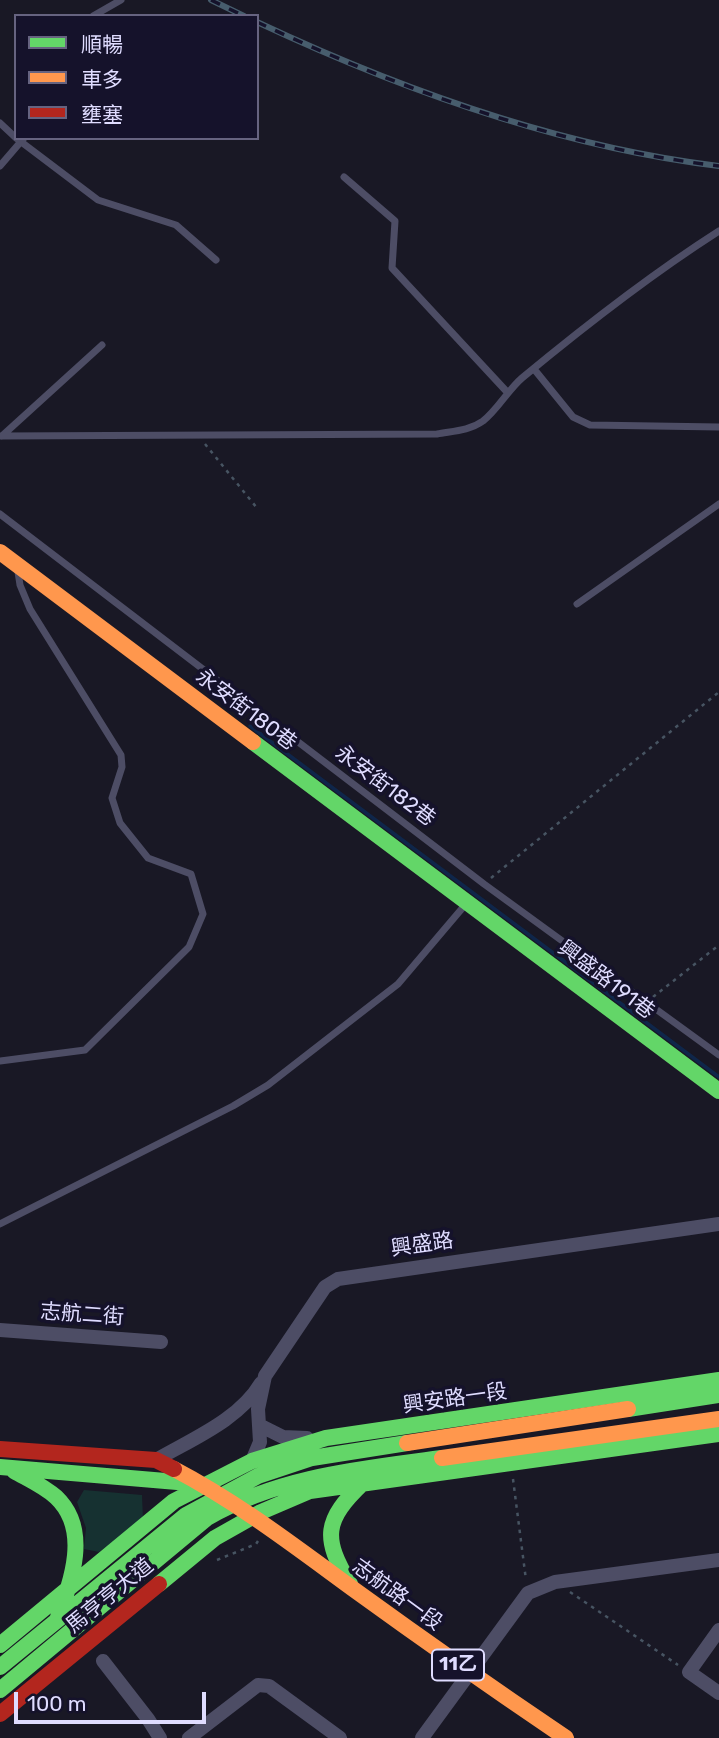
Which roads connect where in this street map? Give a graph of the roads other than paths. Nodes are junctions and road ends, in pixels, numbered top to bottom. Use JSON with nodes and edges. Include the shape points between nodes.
{"nodes":[{"id":1,"x":121,"y":0,"type":"edge"},
{"id":2,"x":96,"y":14,"type":"edge"},
{"id":3,"x":0,"y":123,"type":"edge"},
{"id":4,"x":14,"y":135,"type":"edge"},
{"id":5,"x":18,"y":140,"type":"edge"},
{"id":6,"x":20,"y":140,"type":"edge"},
{"id":7,"x":0,"y":166,"type":"edge"},
{"id":8,"x":344,"y":177,"type":"dead end"},
{"id":9,"x":719,"y":231,"type":"edge"},
{"id":10,"x":216,"y":260,"type":"dead end"},
{"id":11,"x":102,"y":345,"type":"dead end"},
{"id":12,"x":534,"y":369,"type":"junction"},
{"id":13,"x":508,"y":393,"type":"junction"},
{"id":14,"x":719,"y":428,"type":"edge"},
{"id":15,"x":1,"y":436,"type":"edge"},
{"id":16,"x":719,"y":503,"type":"edge"},
{"id":17,"x":0,"y":514,"type":"edge"},
{"id":18,"x":0,"y":552,"type":"edge"},
{"id":19,"x":17,"y":564,"type":"junction"},
{"id":20,"x":577,"y":604,"type":"dead end"},
{"id":21,"x":468,"y":902,"type":"junction"},
{"id":22,"x":719,"y":1055,"type":"edge"},
{"id":23,"x":0,"y":1061,"type":"edge"},
{"id":24,"x":719,"y":1091,"type":"edge"},
{"id":25,"x":0,"y":1224,"type":"edge"},
{"id":26,"x":719,"y":1224,"type":"edge"},
{"id":27,"x":0,"y":1330,"type":"edge"},
{"id":28,"x":160,"y":1342,"type":"dead end"},
{"id":29,"x":265,"y":1376,"type":"junction"},
{"id":30,"x":719,"y":1386,"type":"edge"},
{"id":31,"x":719,"y":1419,"type":"edge"},
{"id":32,"x":505,"y":1421,"type":"junction"},
{"id":33,"x":259,"y":1425,"type":"junction"},
{"id":34,"x":719,"y":1434,"type":"edge"},
{"id":35,"x":326,"y":1438,"type":"junction"},
{"id":36,"x":0,"y":1449,"type":"edge"},
{"id":37,"x":509,"y":1455,"type":"junction"},
{"id":38,"x":156,"y":1460,"type":"junction"},
{"id":39,"x":252,"y":1461,"type":"junction"},
{"id":40,"x":4,"y":1467,"type":"edge"},
{"id":41,"x":377,"y":1467,"type":"junction"},
{"id":42,"x":363,"y":1483,"type":"junction"},
{"id":43,"x":204,"y":1485,"type":"junction"},
{"id":44,"x":225,"y":1499,"type":"junction"},
{"id":45,"x":251,"y":1515,"type":"junction"},
{"id":46,"x":719,"y":1560,"type":"edge"},
{"id":47,"x":69,"y":1587,"type":"junction"},
{"id":48,"x":353,"y":1588,"type":"junction"},
{"id":49,"x":57,"y":1620,"type":"junction"},
{"id":50,"x":719,"y":1630,"type":"edge"},
{"id":51,"x":0,"y":1645,"type":"edge"},
{"id":52,"x":103,"y":1661,"type":"dead end"},
{"id":53,"x":0,"y":1667,"type":"edge"},
{"id":54,"x":468,"y":1672,"type":"junction"},
{"id":55,"x":0,"y":1690,"type":"edge"},
{"id":56,"x":719,"y":1693,"type":"edge"},
{"id":57,"x":0,"y":1714,"type":"edge"},
{"id":58,"x":160,"y":1738,"type":"edge"},
{"id":59,"x":188,"y":1738,"type":"edge"},
{"id":60,"x":340,"y":1738,"type":"edge"},
{"id":61,"x":422,"y":1738,"type":"edge"},
{"id":62,"x":566,"y":1738,"type":"edge"}],
"edges":[{"from":1,"to":2,"type":"lane"},
{"from":3,"to":4,"type":"lane"},
{"from":5,"to":7,"type":"lane"},
{"from":6,"to":10,"type":"lane","via":[[97,200],[176,225]]},
{"from":8,"to":13,"type":"lane","via":[[395,221],[392,268]]},
{"from":9,"to":12,"type":"lane","via":[[661,268]]},
{"from":11,"to":15,"type":"lane"},
{"from":12,"to":13,"type":"lane"},
{"from":12,"to":14,"type":"lane","via":[[573,416],[590,425]]},
{"from":13,"to":15,"type":"lane","via":[[483,420],[467,429],[437,434]]},
{"from":16,"to":20,"type":"lane"},
{"from":17,"to":22,"type":"lane","name":"永安街182巷","via":[[484,884]]},
{"from":18,"to":19,"type":"street","name":"永安街180巷"},
{"from":19,"to":21,"type":"street","name":"永安街180巷"},
{"from":19,"to":23,"type":"lane","via":[[30,609],[121,755],[112,798],[120,823],[148,858],[191,874],[203,914],[189,947],[85,1050]]},
{"from":21,"to":24,"type":"street","name":"興盛路191巷"},
{"from":21,"to":25,"type":"lane","via":[[398,984],[268,1085]]},
{"from":26,"to":29,"type":"street","name":"興盛路","via":[[338,1279],[326,1287]]},
{"from":27,"to":28,"type":"street","name":"志航二街"},
{"from":29,"to":33,"type":"street","name":"興盛路"},
{"from":29,"to":38,"type":"street","via":[[255,1394],[224,1420]]},
{"from":30,"to":32,"type":"street","name":"興安路一段"},
{"from":31,"to":37,"type":"street"},
{"from":32,"to":35,"type":"street","name":"興安路一段"},
{"from":32,"to":44,"type":"street","name":"興安路一段","via":[[313,1458],[258,1476]]},
{"from":33,"to":35,"type":"street","via":[[283,1437]]},
{"from":33,"to":39,"type":"street","name":"興盛路","via":[[260,1442]]},
{"from":34,"to":37,"type":"street"},
{"from":35,"to":39,"type":"street","name":"興安路一段"},
{"from":36,"to":38,"type":"street","name":"志航路一段","number":"11乙"},
{"from":37,"to":41,"type":"street"},
{"from":37,"to":42,"type":"street"},
{"from":38,"to":43,"type":"street","name":"志航路一段","number":"11乙"},
{"from":39,"to":43,"type":"street","name":"興安路一段"},
{"from":40,"to":43,"type":"street","name":"志航路一段","number":"11乙"},
{"from":40,"to":47,"type":"street","via":[[57,1497],[71,1516],[75,1546]]},
{"from":41,"to":42,"type":"street"},
{"from":41,"to":44,"type":"street","via":[[291,1481]]},
{"from":42,"to":45,"type":"street","via":[[310,1491]]},
{"from":42,"to":48,"type":"street","via":[[346,1499],[329,1528],[334,1560]]},
{"from":43,"to":44,"type":"street","name":"志航路一段","number":"11乙"},
{"from":43,"to":47,"type":"street","name":"馬亨亨大道","via":[[174,1502]]},
{"from":44,"to":45,"type":"street","name":"志航路一段","number":"11乙"},
{"from":44,"to":49,"type":"street","name":"馬亨亨大道","via":[[186,1515]]},
{"from":44,"to":55,"type":"street","name":"馬亨亨大道"},
{"from":45,"to":48,"type":"street","name":"志航路一段","number":"11乙"},
{"from":45,"to":57,"type":"street","name":"馬亨亨大道","via":[[215,1538]]},
{"from":46,"to":54,"type":"street","via":[[555,1582],[528,1593]]},
{"from":47,"to":49,"type":"street"},
{"from":47,"to":51,"type":"street","name":"馬亨亨大道"},
{"from":48,"to":54,"type":"street","name":"志航路一段","number":"11乙"},
{"from":49,"to":53,"type":"street","name":"馬亨亨大道"},
{"from":50,"to":56,"type":"street","via":[[690,1672]]},
{"from":52,"to":58,"type":"street"},
{"from":54,"to":61,"type":"street"},
{"from":54,"to":62,"type":"street","name":"志航路一段","number":"11乙"},
{"from":59,"to":60,"type":"street","via":[[258,1685],[269,1686]]}]}
